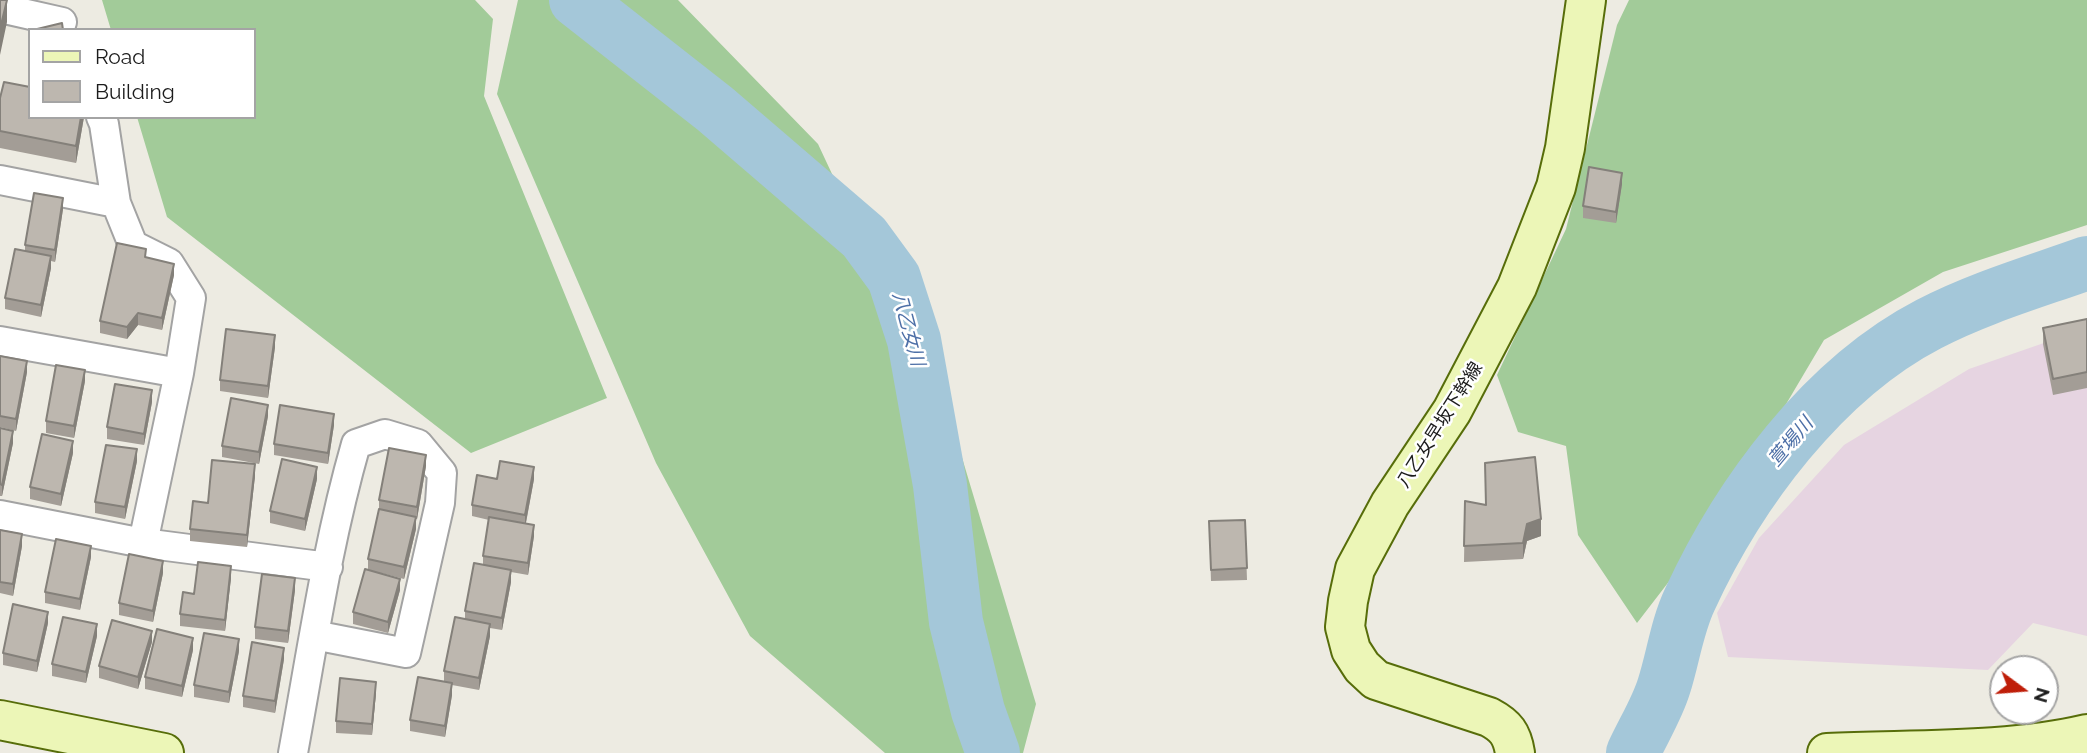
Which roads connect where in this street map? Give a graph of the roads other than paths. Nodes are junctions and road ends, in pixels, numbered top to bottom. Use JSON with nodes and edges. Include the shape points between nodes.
{"nodes":[{"id":1,"x":1586,"y":0,"type":"edge"},
{"id":2,"x":0,"y":8,"type":"edge"},
{"id":3,"x":60,"y":17,"type":"edge"},
{"id":4,"x":102,"y":119,"type":"edge"},
{"id":5,"x":0,"y":180,"type":"edge"},
{"id":6,"x":116,"y":203,"type":"junction"},
{"id":7,"x":0,"y":341,"type":"edge"},
{"id":8,"x":179,"y":373,"type":"junction"},
{"id":9,"x":0,"y":515,"type":"edge"},
{"id":10,"x":143,"y":543,"type":"junction"},
{"id":11,"x":328,"y":567,"type":"junction"},
{"id":12,"x":314,"y":635,"type":"junction"},
{"id":13,"x":0,"y":720,"type":"edge"},
{"id":14,"x":2087,"y":734,"type":"edge"},
{"id":15,"x":164,"y":753,"type":"edge"},
{"id":16,"x":293,"y":753,"type":"edge"},
{"id":17,"x":1514,"y":753,"type":"edge"},
{"id":18,"x":1827,"y":753,"type":"edge"}],
"edges":[{"from":1,"to":17,"type":"street","name":"八乙女早坂下幹線","via":[[1556,187],[1517,287],[1452,411],[1390,505],[1355,569],[1345,627],[1350,650],[1376,680],[1496,720],[1511,737]]},
{"from":2,"to":3,"type":"street"},
{"from":4,"to":6,"type":"street"},
{"from":5,"to":6,"type":"street"},
{"from":6,"to":8,"type":"street","via":[[133,245],[169,263],[191,298]]},
{"from":7,"to":8,"type":"street"},
{"from":8,"to":10,"type":"street"},
{"from":9,"to":10,"type":"street"},
{"from":10,"to":11,"type":"street"},
{"from":11,"to":12,"type":"street"},
{"from":11,"to":12,"type":"street","via":[[356,444],[385,434],[418,444],[442,473],[442,483],[407,653]]},
{"from":12,"to":16,"type":"street"},
{"from":13,"to":15,"type":"street"},
{"from":14,"to":18,"type":"street","via":[[1996,747]]}]}
